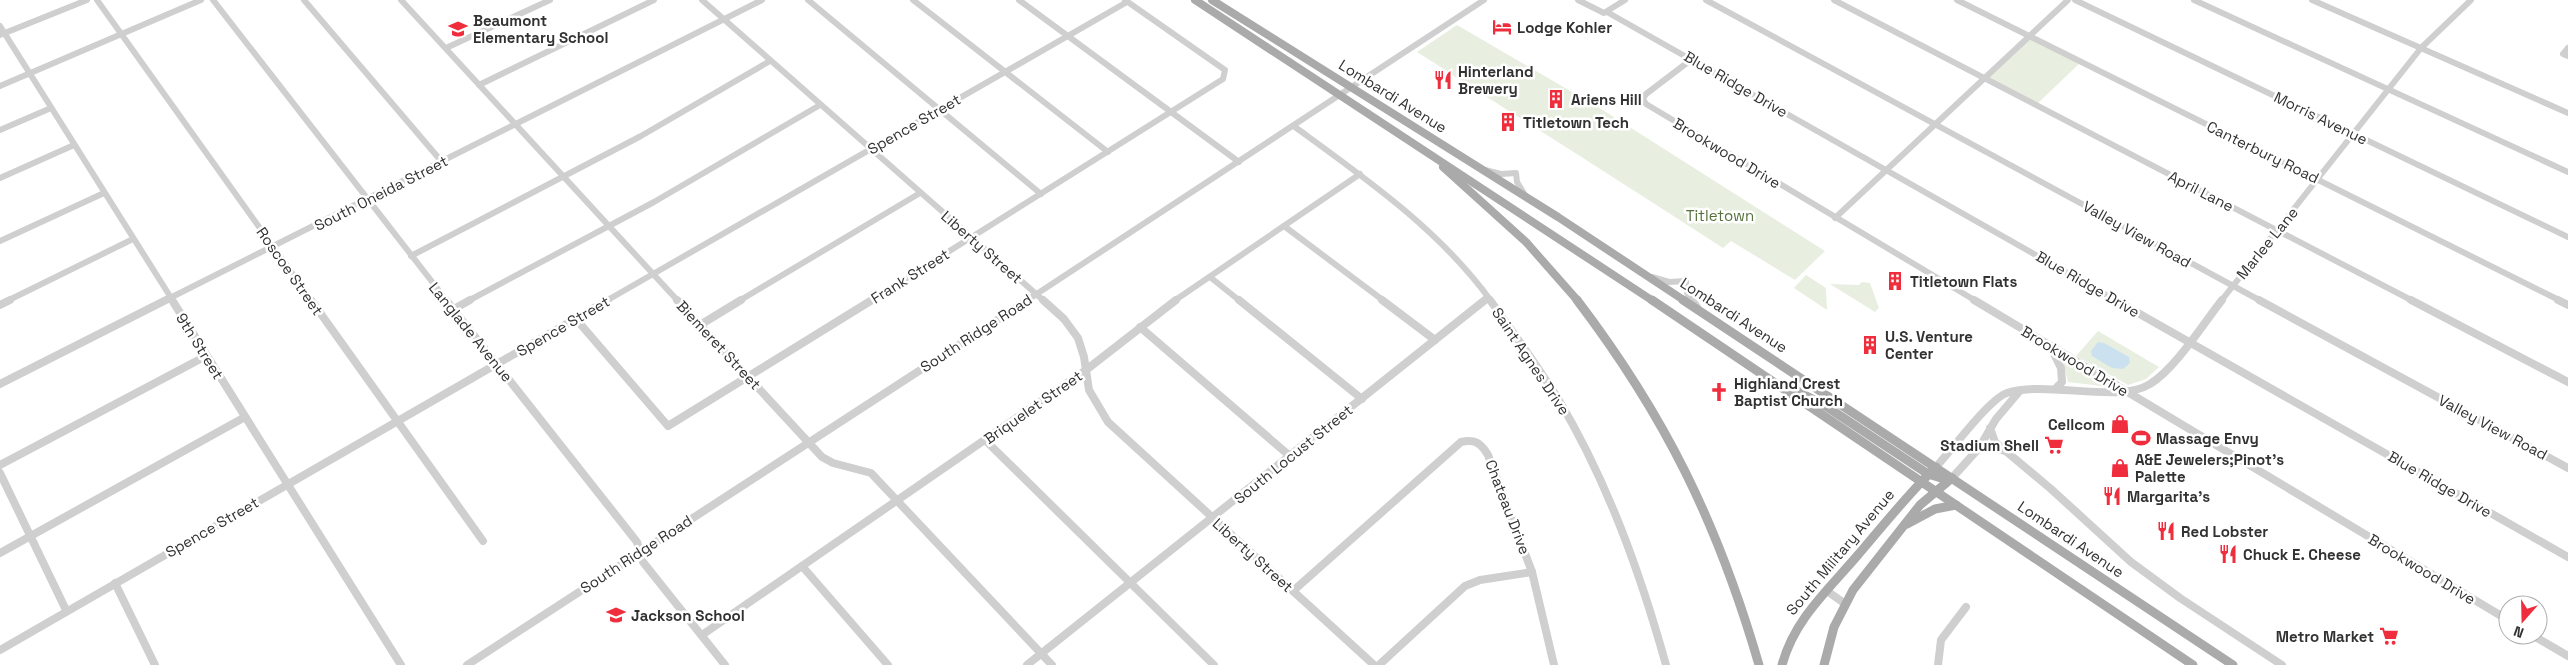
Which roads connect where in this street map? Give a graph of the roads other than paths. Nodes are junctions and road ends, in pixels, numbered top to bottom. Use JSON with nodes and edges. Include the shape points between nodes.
{"nodes":[{"id":1,"x":86,"y":0,"type":"edge"},
{"id":2,"x":97,"y":0,"type":"edge"},
{"id":3,"x":202,"y":0,"type":"edge"},
{"id":4,"x":212,"y":0,"type":"edge"},
{"id":5,"x":304,"y":0,"type":"edge"},
{"id":6,"x":401,"y":0,"type":"edge"},
{"id":7,"x":550,"y":0,"type":"edge"},
{"id":8,"x":654,"y":0,"type":"edge"},
{"id":9,"x":702,"y":0,"type":"edge"},
{"id":10,"x":762,"y":0,"type":"edge"},
{"id":11,"x":808,"y":0,"type":"edge"},
{"id":12,"x":913,"y":0,"type":"edge"},
{"id":13,"x":1019,"y":0,"type":"edge"},
{"id":14,"x":1195,"y":0,"type":"edge"},
{"id":15,"x":1212,"y":0,"type":"edge"},
{"id":16,"x":1484,"y":0,"type":"edge"},
{"id":17,"x":1578,"y":0,"type":"edge"},
{"id":18,"x":1625,"y":0,"type":"edge"},
{"id":19,"x":1706,"y":0,"type":"edge"},
{"id":20,"x":1834,"y":0,"type":"edge"},
{"id":21,"x":1957,"y":0,"type":"edge"},
{"id":22,"x":2068,"y":0,"type":"edge"},
{"id":23,"x":2075,"y":0,"type":"edge"},
{"id":24,"x":2194,"y":0,"type":"edge"},
{"id":25,"x":2312,"y":0,"type":"edge"},
{"id":26,"x":2334,"y":0,"type":"edge"},
{"id":27,"x":2471,"y":0,"type":"edge"},
{"id":28,"x":1126,"y":1,"type":"edge"},
{"id":29,"x":2328,"y":7,"type":"junction"},
{"id":30,"x":1607,"y":12,"type":"junction"},
{"id":31,"x":724,"y":19,"type":"junction"},
{"id":32,"x":1,"y":32,"type":"edge"},
{"id":33,"x":122,"y":34,"type":"junction"},
{"id":34,"x":1067,"y":36,"type":"junction"},
{"id":35,"x":2030,"y":36,"type":"junction"},
{"id":36,"x":446,"y":48,"type":"junction"},
{"id":37,"x":2421,"y":48,"type":"junction"},
{"id":38,"x":2568,"y":48,"type":"edge"},
{"id":39,"x":2568,"y":56,"type":"edge"},
{"id":40,"x":1692,"y":59,"type":"junction"},
{"id":41,"x":770,"y":62,"type":"junction"},
{"id":42,"x":1005,"y":72,"type":"junction"},
{"id":43,"x":30,"y":74,"type":"junction"},
{"id":44,"x":1985,"y":78,"type":"junction"},
{"id":45,"x":479,"y":84,"type":"junction"},
{"id":46,"x":0,"y":86,"type":"edge"},
{"id":47,"x":1352,"y":88,"type":"junction"},
{"id":48,"x":2389,"y":90,"type":"junction"},
{"id":49,"x":1341,"y":96,"type":"junction"},
{"id":50,"x":820,"y":105,"type":"junction"},
{"id":51,"x":51,"y":108,"type":"junction"},
{"id":52,"x":940,"y":109,"type":"junction"},
{"id":53,"x":1171,"y":112,"type":"junction"},
{"id":54,"x":2568,"y":113,"type":"edge"},
{"id":55,"x":1935,"y":124,"type":"junction"},
{"id":56,"x":516,"y":125,"type":"junction"},
{"id":57,"x":1295,"y":127,"type":"junction"},
{"id":58,"x":0,"y":130,"type":"edge"},
{"id":59,"x":2354,"y":134,"type":"junction"},
{"id":60,"x":74,"y":145,"type":"junction"},
{"id":61,"x":870,"y":149,"type":"junction"},
{"id":62,"x":1108,"y":152,"type":"junction"},
{"id":63,"x":1433,"y":155,"type":"junction"},
{"id":64,"x":442,"y":162,"type":"junction"},
{"id":65,"x":1239,"y":162,"type":"junction"},
{"id":66,"x":1482,"y":169,"type":"junction"},
{"id":67,"x":1888,"y":171,"type":"junction"},
{"id":68,"x":2568,"y":172,"type":"edge"},
{"id":69,"x":1360,"y":174,"type":"junction"},
{"id":70,"x":564,"y":176,"type":"junction"},
{"id":71,"x":0,"y":178,"type":"edge"},
{"id":72,"x":2318,"y":180,"type":"junction"},
{"id":73,"x":104,"y":193,"type":"junction"},
{"id":74,"x":920,"y":193,"type":"junction"},
{"id":75,"x":1041,"y":194,"type":"junction"},
{"id":76,"x":1525,"y":196,"type":"junction"},
{"id":77,"x":368,"y":200,"type":"junction"},
{"id":78,"x":1835,"y":218,"type":"junction"},
{"id":79,"x":610,"y":226,"type":"junction"},
{"id":80,"x":1284,"y":226,"type":"junction"},
{"id":81,"x":2277,"y":230,"type":"junction"},
{"id":82,"x":2568,"y":237,"type":"edge"},
{"id":83,"x":971,"y":238,"type":"junction"},
{"id":84,"x":133,"y":239,"type":"junction"},
{"id":85,"x":0,"y":241,"type":"edge"},
{"id":86,"x":273,"y":247,"type":"junction"},
{"id":87,"x":411,"y":256,"type":"junction"},
{"id":88,"x":654,"y":274,"type":"junction"},
{"id":89,"x":1644,"y":274,"type":"junction"},
{"id":90,"x":1210,"y":277,"type":"junction"},
{"id":91,"x":2232,"y":286,"type":"junction"},
{"id":92,"x":1036,"y":294,"type":"junction"},
{"id":93,"x":170,"y":298,"type":"junction"},
{"id":94,"x":1488,"y":298,"type":"junction"},
{"id":95,"x":0,"y":304,"type":"edge"},
{"id":96,"x":2568,"y":305,"type":"edge"},
{"id":97,"x":454,"y":309,"type":"junction"},
{"id":98,"x":1698,"y":309,"type":"junction"},
{"id":99,"x":576,"y":319,"type":"junction"},
{"id":100,"x":700,"y":325,"type":"junction"},
{"id":101,"x":1140,"y":327,"type":"junction"},
{"id":102,"x":1435,"y":340,"type":"junction"},
{"id":103,"x":2188,"y":342,"type":"junction"},
{"id":104,"x":2050,"y":346,"type":"junction"},
{"id":105,"x":206,"y":356,"type":"junction"},
{"id":106,"x":498,"y":364,"type":"junction"},
{"id":107,"x":1086,"y":370,"type":"junction"},
{"id":108,"x":748,"y":377,"type":"junction"},
{"id":109,"x":2568,"y":382,"type":"edge"},
{"id":110,"x":0,"y":384,"type":"edge"},
{"id":111,"x":2056,"y":388,"type":"junction"},
{"id":112,"x":2124,"y":391,"type":"junction"},
{"id":113,"x":2018,"y":393,"type":"junction"},
{"id":114,"x":1362,"y":399,"type":"junction"},
{"id":115,"x":245,"y":417,"type":"junction"},
{"id":116,"x":397,"y":422,"type":"junction"},
{"id":117,"x":1990,"y":428,"type":"junction"},
{"id":118,"x":985,"y":440,"type":"junction"},
{"id":119,"x":807,"y":442,"type":"junction"},
{"id":120,"x":1979,"y":448,"type":"junction"},
{"id":121,"x":2007,"y":452,"type":"junction"},
{"id":122,"x":1291,"y":457,"type":"junction"},
{"id":123,"x":0,"y":465,"type":"edge"},
{"id":124,"x":1936,"y":467,"type":"junction"},
{"id":125,"x":2568,"y":468,"type":"edge"},
{"id":126,"x":0,"y":473,"type":"edge"},
{"id":127,"x":1925,"y":478,"type":"junction"},
{"id":128,"x":1952,"y":478,"type":"junction"},
{"id":129,"x":287,"y":484,"type":"junction"},
{"id":130,"x":1935,"y":491,"type":"junction"},
{"id":131,"x":897,"y":500,"type":"junction"},
{"id":132,"x":1956,"y":505,"type":"junction"},
{"id":133,"x":1214,"y":518,"type":"junction"},
{"id":134,"x":1905,"y":525,"type":"junction"},
{"id":135,"x":30,"y":536,"type":"junction"},
{"id":136,"x":483,"y":540,"type":"dead end"},
{"id":137,"x":640,"y":551,"type":"junction"},
{"id":138,"x":0,"y":553,"type":"edge"},
{"id":139,"x":2568,"y":557,"type":"edge"},
{"id":140,"x":802,"y":566,"type":"junction"},
{"id":141,"x":1532,"y":572,"type":"junction"},
{"id":142,"x":115,"y":583,"type":"junction"},
{"id":143,"x":1131,"y":583,"type":"junction"},
{"id":144,"x":1293,"y":591,"type":"junction"},
{"id":145,"x":1827,"y":591,"type":"junction"},
{"id":146,"x":1844,"y":603,"type":"junction"},
{"id":147,"x":1966,"y":607,"type":"dead end"},
{"id":148,"x":66,"y":610,"type":"junction"},
{"id":149,"x":2498,"y":614,"type":"edge"},
{"id":150,"x":702,"y":635,"type":"junction"},
{"id":151,"x":2548,"y":644,"type":"edge"},
{"id":152,"x":0,"y":650,"type":"edge"},
{"id":153,"x":1042,"y":654,"type":"junction"},
{"id":154,"x":2568,"y":656,"type":"edge"},
{"id":155,"x":155,"y":665,"type":"edge"},
{"id":156,"x":401,"y":665,"type":"edge"},
{"id":157,"x":467,"y":665,"type":"edge"},
{"id":158,"x":725,"y":665,"type":"edge"},
{"id":159,"x":888,"y":665,"type":"edge"},
{"id":160,"x":1027,"y":665,"type":"edge"},
{"id":161,"x":1052,"y":665,"type":"edge"},
{"id":162,"x":1214,"y":665,"type":"edge"},
{"id":163,"x":1374,"y":665,"type":"edge"},
{"id":164,"x":1379,"y":665,"type":"edge"},
{"id":165,"x":1554,"y":665,"type":"edge"},
{"id":166,"x":1666,"y":665,"type":"edge"},
{"id":167,"x":1759,"y":665,"type":"edge"},
{"id":168,"x":1782,"y":665,"type":"edge"},
{"id":169,"x":1824,"y":665,"type":"edge"},
{"id":170,"x":1938,"y":665,"type":"edge"},
{"id":171,"x":2193,"y":665,"type":"edge"},
{"id":172,"x":2233,"y":665,"type":"edge"},
{"id":173,"x":2282,"y":665,"type":"edge"}],
"edges":[{"from":1,"to":32,"type":"street"},
{"from":2,"to":33,"type":"street","name":"Roscoe Street"},
{"from":3,"to":33,"type":"street"},
{"from":4,"to":77,"type":"street","name":"Langlade Avenue"},
{"from":5,"to":64,"type":"street"},
{"from":6,"to":36,"type":"street","name":"Biemeret Street"},
{"from":7,"to":36,"type":"street"},
{"from":8,"to":45,"type":"street"},
{"from":9,"to":31,"type":"street","name":"Liberty Street"},
{"from":10,"to":31,"type":"street","name":"South Oneida Street"},
{"from":11,"to":52,"type":"street"},
{"from":12,"to":42,"type":"street"},
{"from":13,"to":34,"type":"street"},
{"from":14,"to":49,"type":"main road","name":"Lombardi Avenue"},
{"from":15,"to":47,"type":"main road","name":"Lombardi Avenue"},
{"from":16,"to":47,"type":"street","name":"South Ridge Road"},
{"from":17,"to":30,"type":"street","name":"Blue Ridge Drive","via":[[1600,13]]},
{"from":18,"to":30,"type":"street"},
{"from":19,"to":55,"type":"street","name":"Valley View Road"},
{"from":20,"to":44,"type":"street","name":"April Lane"},
{"from":21,"to":35,"type":"street","name":"Canterbury Road"},
{"from":22,"to":35,"type":"street"},
{"from":23,"to":59,"type":"street","name":"Morris Avenue"},
{"from":24,"to":48,"type":"street"},
{"from":25,"to":29,"type":"street"},
{"from":26,"to":29,"type":"street"},
{"from":27,"to":37,"type":"street","name":"Marlee Lane"},
{"from":28,"to":34,"type":"street","name":"Spence Street"},
{"from":28,"to":53,"type":"street","name":"Frank Street","via":[[1225,70],[1223,79]]},
{"from":29,"to":37,"type":"street"},
{"from":30,"to":40,"type":"street","name":"Blue Ridge Drive"},
{"from":31,"to":41,"type":"street","name":"Liberty Street"},
{"from":31,"to":56,"type":"street","name":"South Oneida Street"},
{"from":32,"to":43,"type":"street","name":"9th Street"},
{"from":33,"to":43,"type":"street"},
{"from":33,"to":86,"type":"street","name":"Roscoe Street"},
{"from":34,"to":42,"type":"street","name":"Spence Street"},
{"from":34,"to":53,"type":"street"},
{"from":35,"to":44,"type":"street"},
{"from":35,"to":72,"type":"street","name":"Canterbury Road"},
{"from":36,"to":45,"type":"street","name":"Biemeret Street"},
{"from":37,"to":48,"type":"street","name":"Marlee Lane"},
{"from":37,"to":54,"type":"street"},
{"from":38,"to":39,"type":"street","via":[[2563,54]]},
{"from":40,"to":67,"type":"street","name":"Blue Ridge Drive"},
{"from":40,"to":78,"type":"street","name":"Brookwood Drive","via":[[1646,94],[1643,100],[1648,106]]},
{"from":41,"to":50,"type":"street","name":"Liberty Street"},
{"from":41,"to":70,"type":"street"},
{"from":42,"to":52,"type":"street","name":"Spence Street"},
{"from":42,"to":62,"type":"street"},
{"from":43,"to":46,"type":"street"},
{"from":43,"to":51,"type":"street","name":"9th Street"},
{"from":44,"to":55,"type":"street"},
{"from":44,"to":81,"type":"street","name":"April Lane"},
{"from":45,"to":56,"type":"street","name":"Biemeret Street"},
{"from":47,"to":49,"type":"street","name":"South Ridge Road"},
{"from":47,"to":66,"type":"main road","name":"Lombardi Avenue"},
{"from":48,"to":59,"type":"street","name":"Marlee Lane"},
{"from":48,"to":68,"type":"street"},
{"from":49,"to":57,"type":"street","name":"South Ridge Road"},
{"from":49,"to":63,"type":"main road","name":"Lombardi Avenue"},
{"from":50,"to":61,"type":"street","name":"Liberty Street"},
{"from":50,"to":79,"type":"street"},
{"from":51,"to":58,"type":"street"},
{"from":51,"to":60,"type":"street","name":"9th Street"},
{"from":52,"to":61,"type":"street","name":"Spence Street"},
{"from":52,"to":75,"type":"street"},
{"from":53,"to":62,"type":"street","name":"Frank Street"},
{"from":53,"to":65,"type":"street"},
{"from":55,"to":67,"type":"street"},
{"from":55,"to":91,"type":"street","name":"Valley View Road"},
{"from":56,"to":64,"type":"street","name":"South Oneida Street"},
{"from":56,"to":70,"type":"street","name":"Biemeret Street"},
{"from":57,"to":65,"type":"street","name":"South Ridge Road"},
{"from":57,"to":69,"type":"street","name":"Saint Agnes Drive"},
{"from":59,"to":72,"type":"street","name":"Marlee Lane"},
{"from":59,"to":82,"type":"street","name":"Morris Avenue"},
{"from":60,"to":71,"type":"street"},
{"from":60,"to":73,"type":"street","name":"9th Street"},
{"from":61,"to":74,"type":"street","name":"Liberty Street"},
{"from":61,"to":88,"type":"street","name":"Spence Street"},
{"from":62,"to":75,"type":"street","name":"Frank Street"},
{"from":63,"to":127,"type":"main road","name":"Lombardi Avenue","via":[[1765,377],[1822,404]]},
{"from":63,"to":167,"type":"main road","via":[[1537,254],[1587,314],[1648,400],[1708,516]]},
{"from":64,"to":77,"type":"street","name":"South Oneida Street"},
{"from":65,"to":92,"type":"street","name":"South Ridge Road"},
{"from":66,"to":76,"type":"main road","name":"Lombardi Avenue"},
{"from":66,"to":76,"type":"street","via":[[1501,174],[1516,173],[1517,183]]},
{"from":67,"to":78,"type":"street"},
{"from":67,"to":103,"type":"street","name":"Blue Ridge Drive"},
{"from":69,"to":80,"type":"street","name":"Briquelet Street"},
{"from":69,"to":94,"type":"street","name":"Saint Agnes Drive","via":[[1430,233],[1466,269]]},
{"from":70,"to":79,"type":"street","name":"Biemeret Street"},
{"from":70,"to":87,"type":"street"},
{"from":72,"to":81,"type":"street","name":"Marlee Lane"},
{"from":72,"to":96,"type":"street","name":"Canterbury Road"},
{"from":73,"to":84,"type":"street","name":"9th Street"},
{"from":73,"to":85,"type":"street"},
{"from":74,"to":83,"type":"street","name":"Liberty Street"},
{"from":74,"to":100,"type":"street"},
{"from":75,"to":83,"type":"street","name":"Frank Street"},
{"from":76,"to":89,"type":"main road","name":"Lombardi Avenue"},
{"from":77,"to":86,"type":"street","name":"South Oneida Street"},
{"from":77,"to":87,"type":"street","name":"Langlade Avenue"},
{"from":78,"to":104,"type":"street","name":"Brookwood Drive"},
{"from":79,"to":88,"type":"street","name":"Biemeret Street"},
{"from":79,"to":97,"type":"street"},
{"from":80,"to":90,"type":"street","name":"Briquelet Street"},
{"from":80,"to":102,"type":"street"},
{"from":81,"to":91,"type":"street","name":"Marlee Lane"},
{"from":81,"to":109,"type":"street","name":"April Lane"},
{"from":83,"to":92,"type":"street","name":"Liberty Street"},
{"from":83,"to":108,"type":"street","name":"Frank Street"},
{"from":84,"to":93,"type":"street","name":"9th Street"},
{"from":84,"to":95,"type":"street"},
{"from":86,"to":93,"type":"street","name":"South Oneida Street"},
{"from":86,"to":116,"type":"street","name":"Roscoe Street"},
{"from":87,"to":97,"type":"street","name":"Langlade Avenue"},
{"from":88,"to":99,"type":"street","name":"Spence Street"},
{"from":88,"to":100,"type":"street","name":"Biemeret Street"},
{"from":89,"to":98,"type":"main road","name":"Lombardi Avenue"},
{"from":89,"to":98,"type":"street","via":[[1667,282],[1686,281],[1687,293]]},
{"from":90,"to":101,"type":"street","name":"Briquelet Street"},
{"from":90,"to":114,"type":"street"},
{"from":91,"to":103,"type":"street","name":"Marlee Lane"},
{"from":91,"to":125,"type":"street","name":"Valley View Road"},
{"from":92,"to":107,"type":"street","name":"Liberty Street","via":[[1064,319],[1078,338]]},
{"from":92,"to":119,"type":"street","name":"South Ridge Road"},
{"from":93,"to":105,"type":"street","name":"9th Street"},
{"from":93,"to":110,"type":"street","name":"South Oneida Street"},
{"from":94,"to":102,"type":"street","name":"South Locust Street"},
{"from":94,"to":166,"type":"street","name":"Saint Agnes Drive","via":[[1554,391],[1585,445],[1620,520]]},
{"from":97,"to":106,"type":"street","name":"Langlade Avenue"},
{"from":98,"to":124,"type":"main road","name":"Lombardi Avenue"},
{"from":99,"to":106,"type":"street","name":"Spence Street"},
{"from":99,"to":108,"type":"street","name":"Frank Street","via":[[668,426]]},
{"from":100,"to":108,"type":"street","name":"Biemeret Street"},
{"from":101,"to":107,"type":"street","name":"Briquelet Street"},
{"from":101,"to":122,"type":"street"},
{"from":102,"to":114,"type":"street","name":"South Locust Street"},
{"from":103,"to":112,"type":"street","name":"Marlee Lane","via":[[2164,373],[2149,385]]},
{"from":103,"to":139,"type":"street","name":"Blue Ridge Drive"},
{"from":104,"to":111,"type":"street","via":[[2062,374],[2062,382]]},
{"from":104,"to":112,"type":"street","name":"Brookwood Drive"},
{"from":105,"to":115,"type":"street","name":"9th Street"},
{"from":105,"to":123,"type":"street"},
{"from":106,"to":116,"type":"street","name":"Spence Street"},
{"from":106,"to":137,"type":"street","name":"Langlade Avenue","via":[[637,542]]},
{"from":107,"to":118,"type":"street","name":"Briquelet Street"},
{"from":107,"to":133,"type":"street","name":"Liberty Street","via":[[1094,402],[1108,422]]},
{"from":108,"to":119,"type":"street","name":"Biemeret Street"},
{"from":111,"to":112,"type":"street","name":"Marlee Lane"},
{"from":111,"to":113,"type":"street","name":"Marlee Lane"},
{"from":112,"to":149,"type":"street","name":"Brookwood Drive"},
{"from":113,"to":117,"type":"street"},
{"from":113,"to":124,"type":"street","name":"Marlee Lane","via":[[2006,393],[1996,399]]},
{"from":114,"to":122,"type":"street","name":"South Locust Street"},
{"from":115,"to":129,"type":"street","name":"9th Street"},
{"from":115,"to":135,"type":"street"},
{"from":116,"to":129,"type":"street","name":"Spence Street"},
{"from":116,"to":136,"type":"street","name":"Roscoe Street"},
{"from":117,"to":120,"type":"street"},
{"from":117,"to":121,"type":"street","via":[[1994,440]]},
{"from":118,"to":131,"type":"street","name":"Briquelet Street"},
{"from":118,"to":143,"type":"street"},
{"from":119,"to":131,"type":"street","name":"Biemeret Street","via":[[826,460],[837,465],[859,467],[870,473]]},
{"from":119,"to":137,"type":"street","name":"South Ridge Road"},
{"from":120,"to":121,"type":"street"},
{"from":120,"to":128,"type":"street"},
{"from":121,"to":173,"type":"street","via":[[2143,572]]},
{"from":122,"to":133,"type":"street","name":"South Locust Street"},
{"from":124,"to":127,"type":"main road","name":"South Military Avenue"},
{"from":124,"to":128,"type":"main road","name":"Lombardi Avenue"},
{"from":126,"to":135,"type":"street"},
{"from":127,"to":128,"type":"main road"},
{"from":127,"to":130,"type":"main road"},
{"from":127,"to":145,"type":"main road","name":"South Military Avenue","via":[[1904,498]]},
{"from":128,"to":130,"type":"main road","name":"South Military Avenue"},
{"from":128,"to":172,"type":"main road","name":"Lombardi Avenue"},
{"from":129,"to":142,"type":"street","name":"Spence Street"},
{"from":129,"to":156,"type":"street","name":"9th Street"},
{"from":130,"to":132,"type":"main road"},
{"from":130,"to":134,"type":"main road","name":"South Military Avenue"},
{"from":131,"to":140,"type":"street","name":"Briquelet Street"},
{"from":131,"to":153,"type":"street","name":"Biemeret Street"},
{"from":132,"to":134,"type":"main road","via":[[1935,509]]},
{"from":132,"to":171,"type":"main road"},
{"from":133,"to":143,"type":"street","name":"South Locust Street"},
{"from":133,"to":144,"type":"street","name":"Liberty Street"},
{"from":134,"to":146,"type":"main road","name":"South Military Avenue"},
{"from":135,"to":138,"type":"street"},
{"from":135,"to":148,"type":"street"},
{"from":137,"to":150,"type":"street","name":"Langlade Avenue","via":[[643,562]]},
{"from":137,"to":157,"type":"street","name":"South Ridge Road"},
{"from":140,"to":150,"type":"street","name":"Briquelet Street"},
{"from":140,"to":159,"type":"street"},
{"from":141,"to":144,"type":"street","name":"Chateau Drive","via":[[1488,455],[1482,444],[1472,440],[1461,442]]},
{"from":141,"to":164,"type":"street","via":[[1480,580],[1465,586]]},
{"from":141,"to":165,"type":"street","name":"Chateau Drive"},
{"from":142,"to":148,"type":"street","name":"Spence Street"},
{"from":142,"to":155,"type":"street"},
{"from":143,"to":153,"type":"street","name":"South Locust Street"},
{"from":143,"to":162,"type":"street"},
{"from":144,"to":163,"type":"street","name":"Liberty Street"},
{"from":145,"to":146,"type":"street"},
{"from":145,"to":168,"type":"main road","name":"South Military Avenue","via":[[1794,632]]},
{"from":146,"to":169,"type":"main road","name":"South Military Avenue","via":[[1830,638]]},
{"from":147,"to":170,"type":"street","via":[[1941,638],[1936,653]]},
{"from":148,"to":152,"type":"street","name":"Spence Street"},
{"from":150,"to":158,"type":"street","name":"Langlade Avenue"},
{"from":151,"to":154,"type":"street"},
{"from":153,"to":160,"type":"street","name":"South Locust Street"},
{"from":153,"to":161,"type":"street","name":"Biemeret Street"}]}
